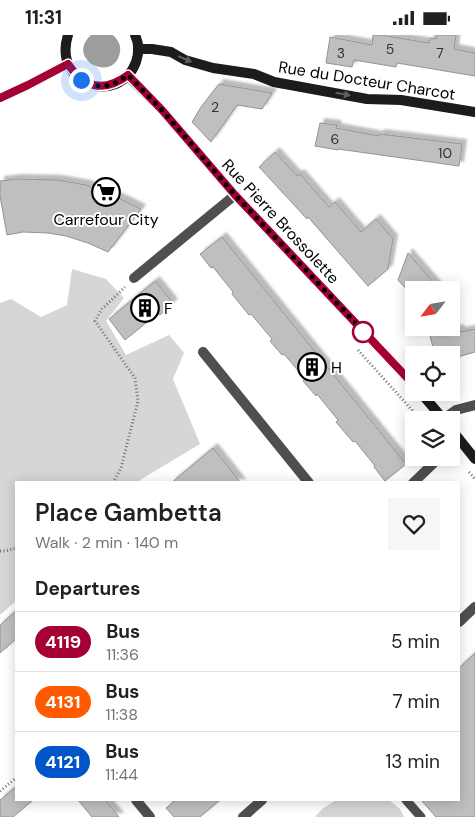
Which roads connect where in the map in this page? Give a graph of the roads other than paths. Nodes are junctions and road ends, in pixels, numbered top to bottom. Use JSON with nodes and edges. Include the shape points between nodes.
{"nodes":[{"id":1,"x":68,"y":35,"type":"edge"},
{"id":2,"x":135,"y":35,"type":"edge"},
{"id":3,"x":138,"y":49,"type":"junction"},
{"id":4,"x":68,"y":64,"type":"junction"},
{"id":5,"x":128,"y":75,"type":"junction"},
{"id":6,"x":0,"y":98,"type":"edge"},
{"id":7,"x":475,"y":112,"type":"edge"},
{"id":8,"x":235,"y":195,"type":"junction"},
{"id":9,"x":134,"y":279,"type":"road end"},
{"id":10,"x":203,"y":352,"type":"dead end"},
{"id":11,"x":405,"y":375,"type":"edge"},
{"id":12,"x":429,"y":401,"type":"edge"},
{"id":13,"x":475,"y":405,"type":"edge"},
{"id":14,"x":437,"y":411,"type":"edge"},
{"id":15,"x":455,"y":411,"type":"edge"},
{"id":16,"x":460,"y":440,"type":"edge"},
{"id":17,"x":475,"y":459,"type":"edge"},
{"id":18,"x":431,"y":466,"type":"edge"},
{"id":19,"x":307,"y":481,"type":"edge"},
{"id":20,"x":415,"y":481,"type":"edge"},
{"id":21,"x":475,"y":607,"type":"edge"},
{"id":22,"x":460,"y":621,"type":"edge"},
{"id":23,"x":137,"y":801,"type":"edge"},
{"id":24,"x":261,"y":801,"type":"edge"},
{"id":25,"x":407,"y":801,"type":"edge"},
{"id":26,"x":150,"y":817,"type":"edge"},
{"id":27,"x":243,"y":817,"type":"edge"},
{"id":28,"x":421,"y":817,"type":"edge"}],
"edges":[{"from":1,"to":4,"type":"street","via":[[65,43]]},
{"from":2,"to":3,"type":"street"},
{"from":3,"to":5,"type":"street","via":[[134,68]]},
{"from":3,"to":7,"type":"street","name":"Rue du Docteur Charcot","one_way":true,"via":[[170,52],[185,60],[254,74],[274,83],[367,99],[401,100]]},
{"from":4,"to":5,"type":"street","via":[[81,80],[100,86],[119,82]]},
{"from":4,"to":6,"type":"street"},
{"from":5,"to":8,"type":"street","name":"Rue Pierre Brossolette"},
{"from":8,"to":9,"type":"street"},
{"from":8,"to":11,"type":"street","name":"Rue Pierre Brossolette"},
{"from":10,"to":19,"type":"street"},
{"from":12,"to":14,"type":"street"},
{"from":13,"to":15,"type":"street"},
{"from":16,"to":17,"type":"street"},
{"from":18,"to":20,"type":"street"},
{"from":21,"to":22,"type":"street"},
{"from":23,"to":26,"type":"street"},
{"from":24,"to":27,"type":"street"},
{"from":25,"to":28,"type":"lane"}]}
